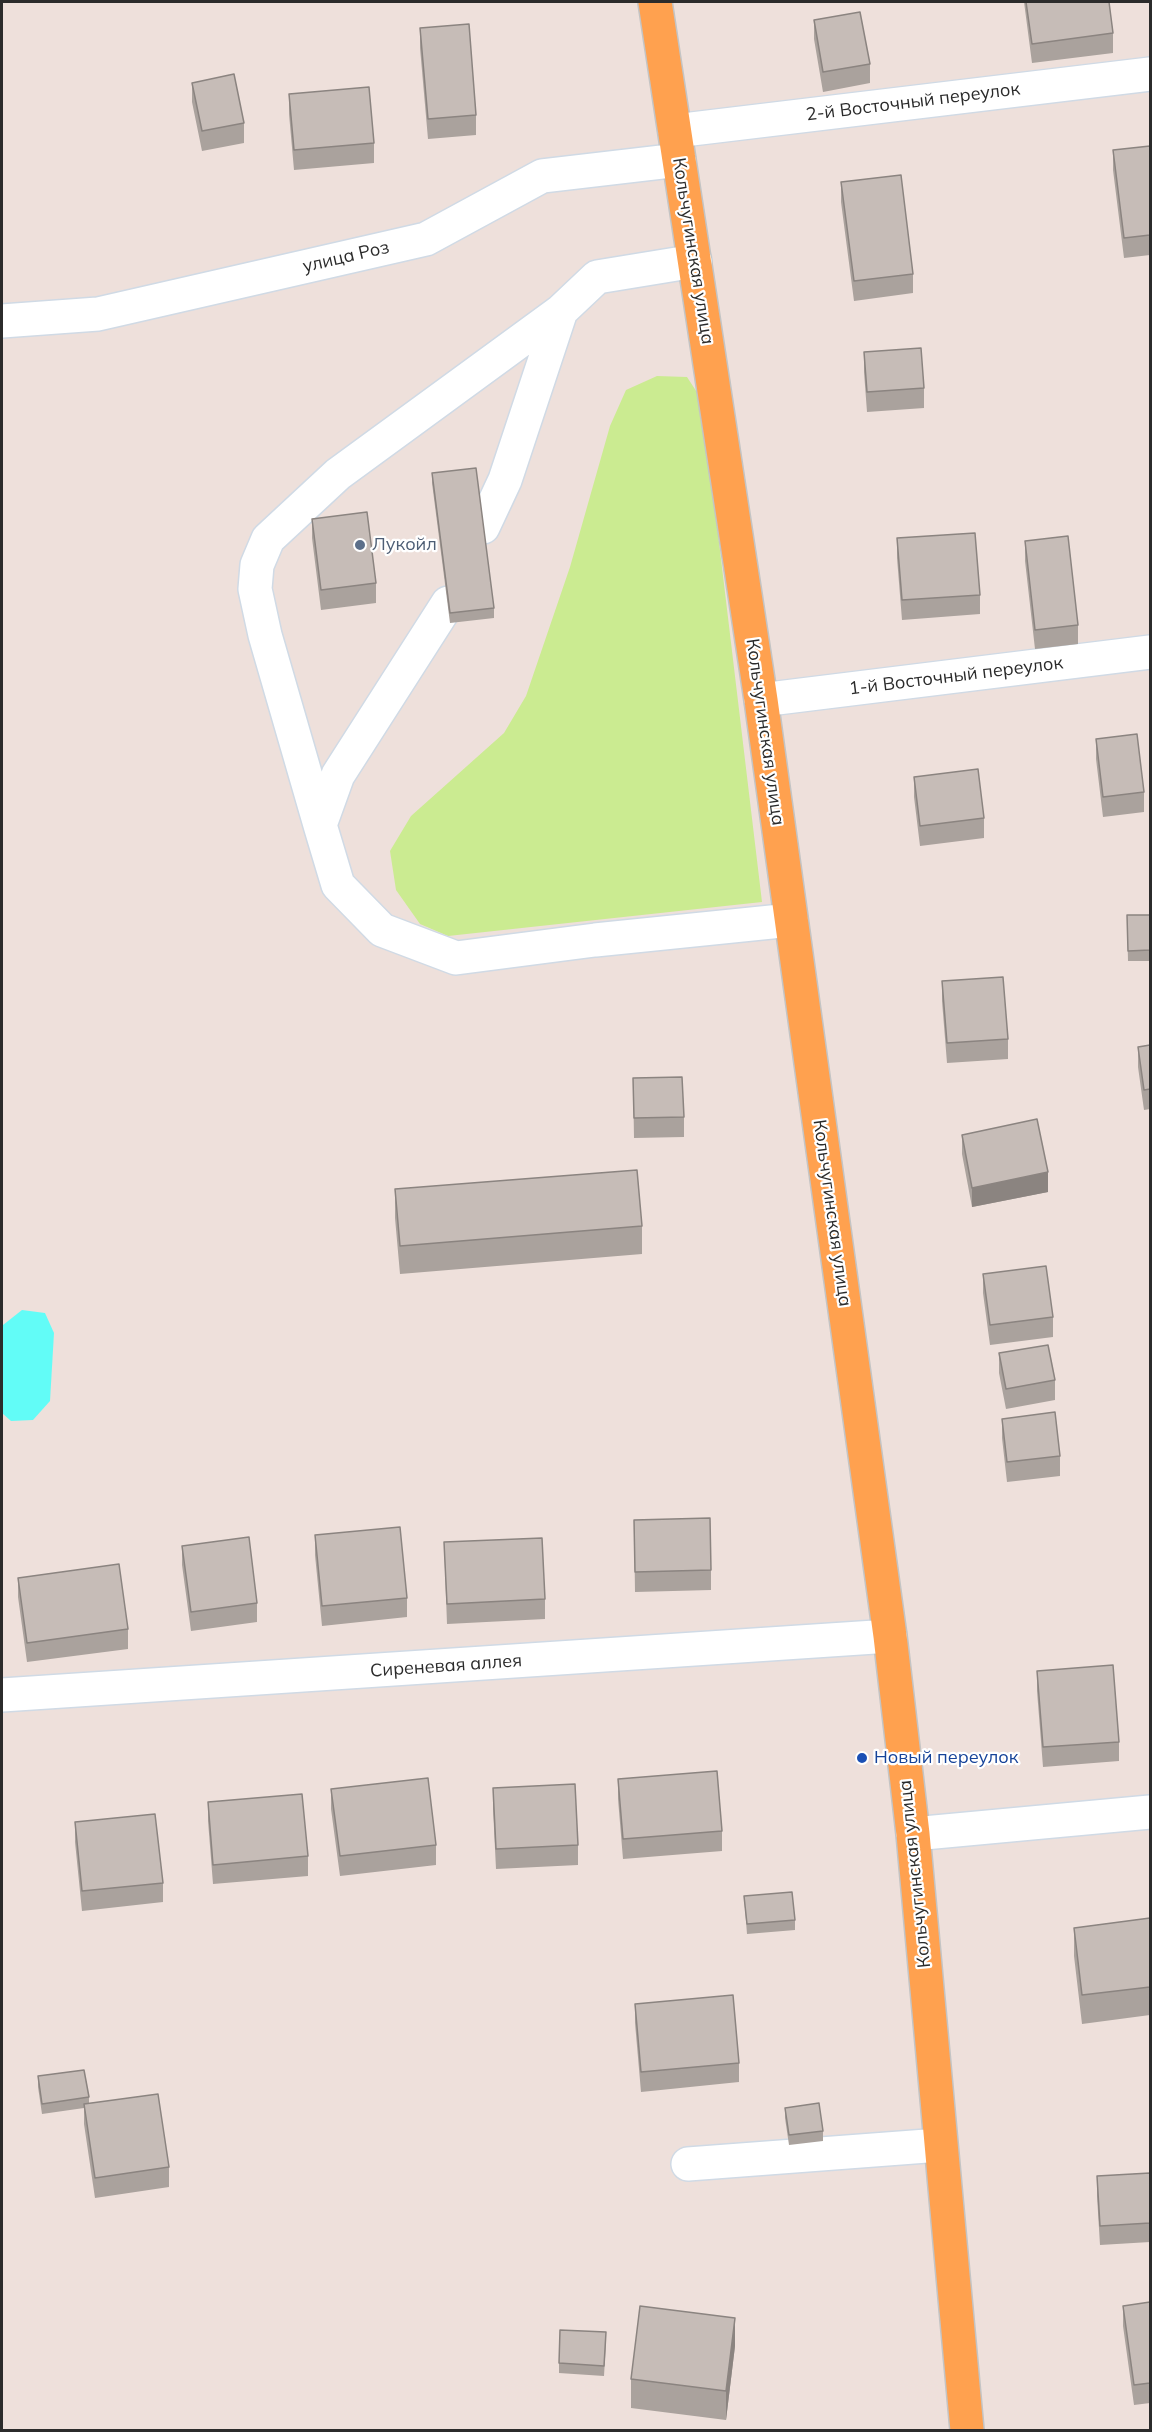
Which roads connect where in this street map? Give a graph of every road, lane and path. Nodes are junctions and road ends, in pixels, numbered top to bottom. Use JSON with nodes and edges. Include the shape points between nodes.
{"nodes":[{"id":1,"x":655,"y":2,"type":"edge"},
{"id":2,"x":1150,"y":74,"type":"edge"},
{"id":3,"x":677,"y":145,"type":"junction"},
{"id":4,"x":694,"y":261,"type":"junction"},
{"id":5,"x":561,"y":311,"type":"junction"},
{"id":6,"x":2,"y":321,"type":"edge"},
{"id":7,"x":483,"y":527,"type":"edge"},
{"id":8,"x":448,"y":603,"type":"edge"},
{"id":9,"x":1150,"y":652,"type":"edge"},
{"id":10,"x":761,"y":700,"type":"junction"},
{"id":11,"x":320,"y":825,"type":"junction"},
{"id":12,"x":791,"y":920,"type":"junction"},
{"id":13,"x":890,"y":1636,"type":"junction"},
{"id":14,"x":2,"y":1695,"type":"edge"},
{"id":15,"x":1150,"y":1812,"type":"edge"},
{"id":16,"x":913,"y":1834,"type":"junction"},
{"id":17,"x":940,"y":2145,"type":"junction"},
{"id":18,"x":688,"y":2164,"type":"dead end"},
{"id":19,"x":967,"y":2430,"type":"edge"}],
"edges":[{"from":1,"to":3,"type":"main road","name":"Кольчугинская улица"},
{"from":2,"to":3,"type":"street","name":"2-й Восточный переулок"},
{"from":3,"to":4,"type":"main road","name":"Кольчугинская улица"},
{"from":3,"to":6,"type":"street","name":"улица Роз","via":[[542,176],[426,239],[98,314]]},
{"from":4,"to":5,"type":"street","via":[[597,277]]},
{"from":4,"to":10,"type":"main road","name":"Кольчугинская улица"},
{"from":5,"to":7,"type":"street","via":[[505,480]]},
{"from":5,"to":11,"type":"street","via":[[338,474],[268,539],[258,565],[255,589]]},
{"from":8,"to":11,"type":"street","via":[[338,775]]},
{"from":9,"to":10,"type":"street","name":"1-й Восточный переулок"},
{"from":10,"to":12,"type":"main road","name":"Кольчугинская улица"},
{"from":11,"to":12,"type":"street","via":[[338,885],[382,930],[456,958]]},
{"from":12,"to":13,"type":"main road","name":"Кольчугинская улица"},
{"from":13,"to":14,"type":"street","name":"Сиреневая аллея"},
{"from":13,"to":16,"type":"main road","name":"Кольчугинская улица"},
{"from":15,"to":16,"type":"street"},
{"from":16,"to":17,"type":"main road","name":"Кольчугинская улица"},
{"from":17,"to":18,"type":"street"},
{"from":17,"to":19,"type":"main road","name":"Кольчугинская улица"}]}
